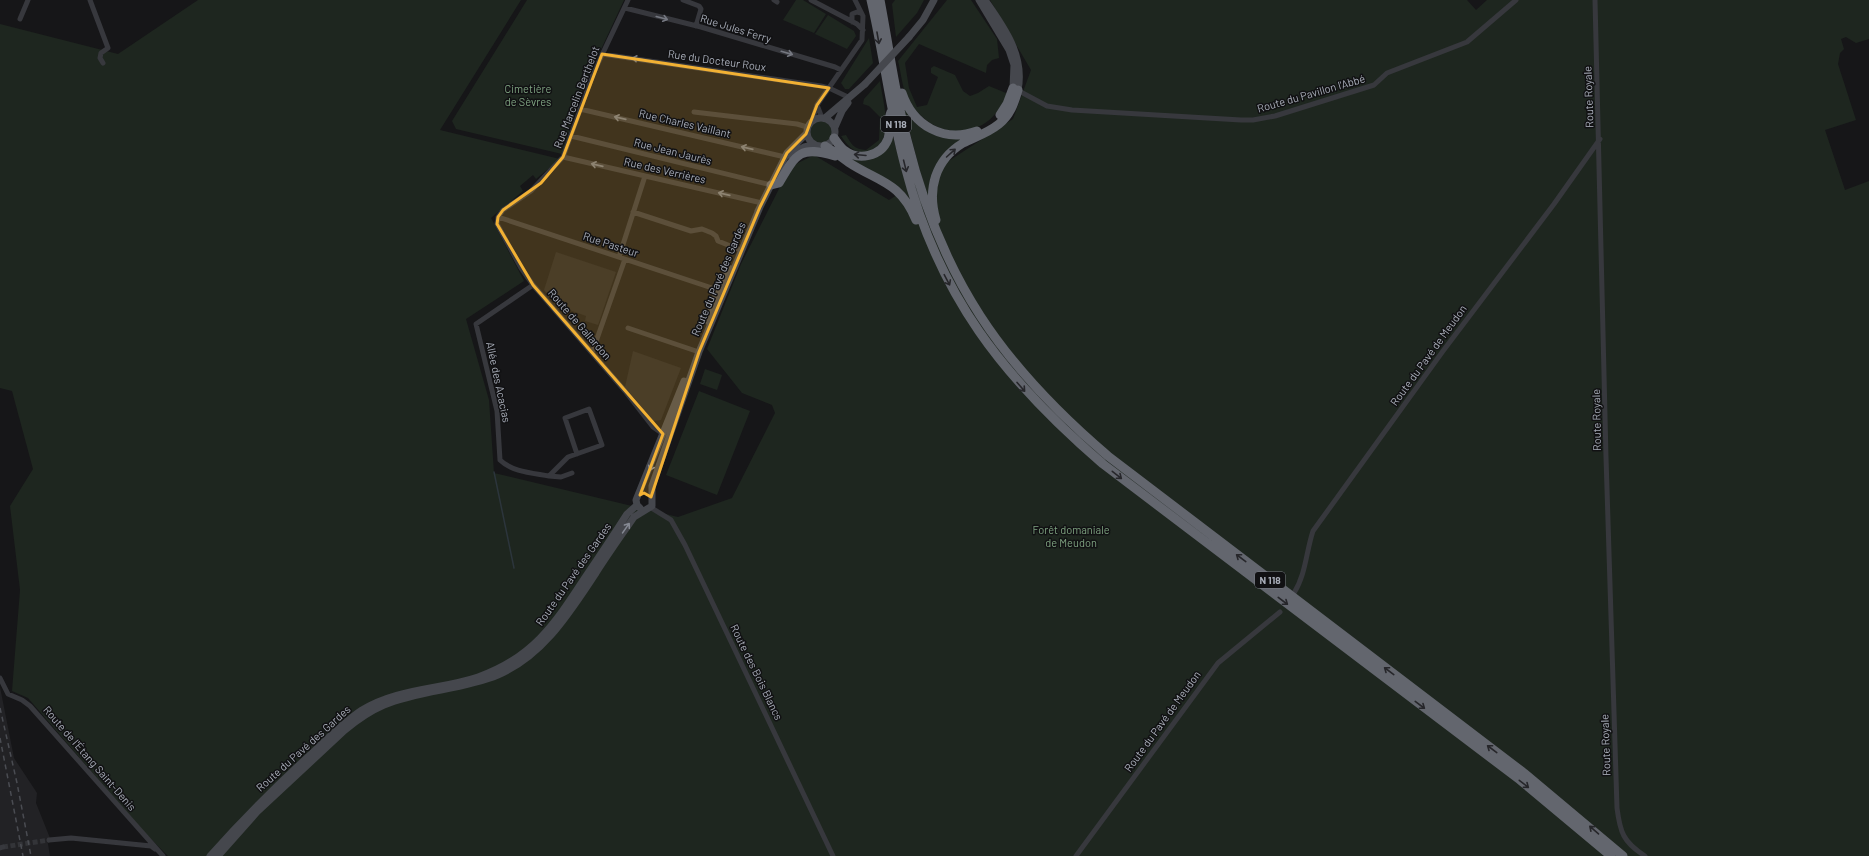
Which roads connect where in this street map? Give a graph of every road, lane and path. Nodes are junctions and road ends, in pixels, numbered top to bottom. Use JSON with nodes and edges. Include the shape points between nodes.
{"nodes":[{"id":1,"x":28,"y":0,"type":"edge"},
{"id":2,"x":90,"y":0,"type":"edge"},
{"id":3,"x":628,"y":0,"type":"edge"},
{"id":4,"x":683,"y":0,"type":"edge"},
{"id":5,"x":811,"y":0,"type":"edge"},
{"id":6,"x":871,"y":0,"type":"edge"},
{"id":7,"x":880,"y":0,"type":"edge"},
{"id":8,"x":934,"y":0,"type":"edge"},
{"id":9,"x":979,"y":0,"type":"edge"},
{"id":10,"x":984,"y":0,"type":"edge"},
{"id":11,"x":1516,"y":0,"type":"edge"},
{"id":12,"x":1595,"y":0,"type":"edge"},
{"id":13,"x":855,"y":2,"type":"edge"},
{"id":14,"x":625,"y":8,"type":"junction"},
{"id":15,"x":861,"y":13,"type":"junction"},
{"id":16,"x":853,"y":14,"type":"junction"},
{"id":17,"x":842,"y":18,"type":"junction"},
{"id":18,"x":20,"y":19,"type":"dead end"},
{"id":19,"x":857,"y":22,"type":"junction"},
{"id":20,"x":696,"y":26,"type":"junction"},
{"id":21,"x":602,"y":54,"type":"junction"},
{"id":22,"x":103,"y":63,"type":"dead end"},
{"id":23,"x":892,"y":64,"type":"junction"},
{"id":24,"x":841,"y":70,"type":"junction"},
{"id":25,"x":829,"y":88,"type":"junction"},
{"id":26,"x":1016,"y":89,"type":"junction"},
{"id":27,"x":851,"y":98,"type":"junction"},
{"id":28,"x":817,"y":105,"type":"junction"},
{"id":29,"x":580,"y":109,"type":"junction"},
{"id":30,"x":892,"y":109,"type":"junction"},
{"id":31,"x":694,"y":112,"type":"dead end"},
{"id":32,"x":824,"y":118,"type":"junction"},
{"id":33,"x":812,"y":121,"type":"junction"},
{"id":34,"x":835,"y":128,"type":"junction"},
{"id":35,"x":807,"y":131,"type":"junction"},
{"id":36,"x":571,"y":136,"type":"junction"},
{"id":37,"x":834,"y":138,"type":"junction"},
{"id":38,"x":1600,"y":139,"type":"junction"},
{"id":39,"x":813,"y":144,"type":"junction"},
{"id":40,"x":825,"y":146,"type":"junction"},
{"id":41,"x":564,"y":157,"type":"junction"},
{"id":42,"x":785,"y":157,"type":"junction"},
{"id":43,"x":848,"y":162,"type":"junction"},
{"id":44,"x":645,"y":176,"type":"junction"},
{"id":45,"x":771,"y":185,"type":"junction"},
{"id":46,"x":761,"y":205,"type":"junction"},
{"id":47,"x":633,"y":212,"type":"junction"},
{"id":48,"x":498,"y":217,"type":"junction"},
{"id":49,"x":940,"y":241,"type":"junction"},
{"id":50,"x":930,"y":245,"type":"junction"},
{"id":51,"x":738,"y":249,"type":"junction"},
{"id":52,"x":619,"y":257,"type":"junction"},
{"id":53,"x":625,"y":259,"type":"junction"},
{"id":54,"x":533,"y":285,"type":"junction"},
{"id":55,"x":718,"y":290,"type":"junction"},
{"id":56,"x":628,"y":328,"type":"dead end"},
{"id":57,"x":696,"y":350,"type":"junction"},
{"id":58,"x":592,"y":353,"type":"junction"},
{"id":59,"x":663,"y":434,"type":"junction"},
{"id":60,"x":577,"y":454,"type":"junction"},
{"id":61,"x":572,"y":473,"type":"dead end"},
{"id":62,"x":550,"y":476,"type":"junction"},
{"id":63,"x":640,"y":495,"type":"junction"},
{"id":64,"x":651,"y":497,"type":"junction"},
{"id":65,"x":637,"y":505,"type":"junction"},
{"id":66,"x":647,"y":509,"type":"junction"},
{"id":67,"x":1294,"y":593,"type":"dead end"},
{"id":68,"x":1280,"y":612,"type":"dead end"},
{"id":69,"x":0,"y":678,"type":"edge"},
{"id":70,"x":49,"y":840,"type":"tunnel mouth"},
{"id":71,"x":158,"y":850,"type":"junction"},
{"id":72,"x":163,"y":856,"type":"edge"},
{"id":73,"x":210,"y":856,"type":"edge"},
{"id":74,"x":218,"y":856,"type":"edge"},
{"id":75,"x":833,"y":856,"type":"edge"},
{"id":76,"x":1076,"y":856,"type":"edge"},
{"id":77,"x":1611,"y":856,"type":"edge"},
{"id":78,"x":1623,"y":856,"type":"edge"},
{"id":79,"x":1645,"y":856,"type":"edge"}],
"edges":[{"from":1,"to":18,"type":"street"},
{"from":2,"to":22,"type":"street","via":[[108,48],[101,53]]},
{"from":3,"to":14,"type":"street","name":"Rue Marcelin Berthelot"},
{"from":4,"to":20,"type":"street","via":[[701,9]]},
{"from":5,"to":17,"type":"street"},
{"from":6,"to":30,"type":"highway","number":"N 118","one_way":true},
{"from":7,"to":23,"type":"highway","number":"N 118"},
{"from":8,"to":27,"type":"main road","bridge":true,"via":[[923,20],[909,37]]},
{"from":9,"to":26,"type":"main road","via":[[1010,50]]},
{"from":10,"to":26,"type":"main road","via":[[1014,46],[1020,68]]},
{"from":11,"to":26,"type":"street","name":"Route du Pavillon l'Abbé","via":[[1475,36],[1458,46],[1387,73],[1374,85],[1266,118],[1234,120],[1072,110],[1047,106]]},
{"from":12,"to":38,"type":"street","name":"Route Royale"},
{"from":13,"to":15,"type":"street"},
{"from":13,"to":16,"type":"street"},
{"from":14,"to":20,"type":"street","name":"Rue Jules Ferry","one_way":true},
{"from":14,"to":21,"type":"street","name":"Rue Marcelin Berthelot"},
{"from":15,"to":16,"type":"street"},
{"from":15,"to":19,"type":"street","via":[[863,16]]},
{"from":16,"to":17,"type":"street"},
{"from":16,"to":19,"type":"street"},
{"from":17,"to":19,"type":"street"},
{"from":19,"to":24,"type":"street","via":[[863,30],[862,40]]},
{"from":20,"to":24,"type":"street","name":"Rue Jules Ferry","one_way":true},
{"from":25,"to":21,"type":"street","name":"Rue du Docteur Roux","one_way":true},
{"from":21,"to":29,"type":"street","name":"Rue Marcelin Berthelot"},
{"from":23,"to":26,"type":"highway","via":[[897,71],[908,109],[923,125],[943,134],[963,135],[990,124],[1003,112]]},
{"from":23,"to":49,"type":"highway","number":"N 118","via":[[913,164]]},
{"from":24,"to":25,"type":"street"},
{"from":25,"to":27,"type":"street","name":"Rue du Docteur Roux"},
{"from":25,"to":28,"type":"street"},
{"from":49,"to":26,"type":"highway","one_way":true,"via":[[932,201],[938,169],[953,150],[999,124],[1013,107]]},
{"from":27,"to":32,"type":"main road"},
{"from":27,"to":34,"type":"main road"},
{"from":28,"to":32,"type":"street"},
{"from":28,"to":33,"type":"street"},
{"from":29,"to":36,"type":"street","name":"Rue Marcelin Berthelot"},
{"from":42,"to":29,"type":"street","name":"Rue Charles Vaillant","one_way":true},
{"from":30,"to":37,"type":"highway","one_way":true,"via":[[888,119],[890,127],[887,141],[876,153],[854,156],[845,151]]},
{"from":30,"to":50,"type":"highway","number":"N 118","one_way":true,"via":[[908,177]]},
{"from":31,"to":35,"type":"street","via":[[797,124]]},
{"from":32,"to":33,"type":"main road"},
{"from":32,"to":34,"type":"main road"},
{"from":33,"to":35,"type":"main road"},
{"from":34,"to":37,"type":"main road"},
{"from":35,"to":39,"type":"main road"},
{"from":35,"to":42,"type":"main road","name":"Route du Pavé des Gardes"},
{"from":36,"to":41,"type":"street","name":"Rue Marcelin Berthelot"},
{"from":36,"to":45,"type":"street","name":"Rue Jean Jaurès"},
{"from":37,"to":40,"type":"main road"},
{"from":38,"to":67,"type":"street","name":"Route du Pavé de Meudon","via":[[1313,531],[1307,549],[1305,570]]},
{"from":38,"to":79,"type":"street","name":"Route Royale","via":[[1606,457],[1617,800],[1620,829],[1634,849]]},
{"from":39,"to":40,"type":"main road"},
{"from":39,"to":42,"type":"main road"},
{"from":40,"to":43,"type":"highway"},
{"from":44,"to":41,"type":"street","name":"Rue des Verrières","one_way":true},
{"from":41,"to":48,"type":"street","name":"Rue Marcelin Berthelot","via":[[541,183],[502,210]]},
{"from":42,"to":45,"type":"main road","name":"Route du Pavé des Gardes"},
{"from":43,"to":45,"type":"highway","via":[[819,152],[806,152],[792,160],[779,183]]},
{"from":43,"to":50,"type":"highway","via":[[883,180],[900,193],[911,209],[922,236]]},
{"from":46,"to":44,"type":"street","name":"Rue des Verrières","one_way":true},
{"from":44,"to":47,"type":"street"},
{"from":45,"to":46,"type":"main road","name":"Route du Pavé des Gardes"},
{"from":46,"to":51,"type":"main road","name":"Route du Pavé des Gardes"},
{"from":46,"to":64,"type":"main road","name":"Route du Pavé des Gardes","via":[[699,352],[652,486]]},
{"from":47,"to":51,"type":"street","via":[[691,231],[702,229],[712,233],[718,241]]},
{"from":47,"to":52,"type":"street"},
{"from":48,"to":52,"type":"street","name":"Rue Pasteur"},
{"from":48,"to":54,"type":"street","name":"Route de Gallardon","via":[[497,224]]},
{"from":78,"to":49,"type":"highway","number":"N 118","one_way":true,"via":[[1524,773],[1149,488],[1082,434],[1039,393],[1007,355],[976,310]]},
{"from":50,"to":77,"type":"highway","number":"N 118","one_way":true,"via":[[953,291],[986,342],[1023,389],[1065,431],[1103,464],[1520,780]]},
{"from":51,"to":55,"type":"main road","name":"Route du Pavé des Gardes"},
{"from":52,"to":53,"type":"street","name":"Rue Pasteur"},
{"from":53,"to":55,"type":"street","name":"Rue Pasteur"},
{"from":53,"to":58,"type":"street"},
{"from":54,"to":58,"type":"street","name":"Route de Gallardon"},
{"from":54,"to":62,"type":"street","name":"Allée des Acacias","via":[[476,324],[497,411],[500,460],[515,469]]},
{"from":55,"to":57,"type":"main road","name":"Route du Pavé des Gardes"},
{"from":56,"to":57,"type":"street"},
{"from":57,"to":59,"type":"main road","name":"Route du Pavé des Gardes"},
{"from":58,"to":59,"type":"street","name":"Route de Gallardon","via":[[653,426]]},
{"from":59,"to":63,"type":"main road","name":"Route du Pavé des Gardes","one_way":true},
{"from":60,"to":60,"type":"street","via":[[602,445],[589,409],[565,418]]},
{"from":60,"to":62,"type":"street","via":[[568,457]]},
{"from":61,"to":62,"type":"street","name":"Allée des Acacias","via":[[561,477]]},
{"from":63,"to":64,"type":"main road","via":[[646,494]]},
{"from":63,"to":65,"type":"main road","name":"Route du Pavé des Gardes","via":[[636,500]]},
{"from":64,"to":66,"type":"main road","name":"Route du Pavé des Gardes","via":[[653,502]]},
{"from":65,"to":66,"type":"main road"},
{"from":65,"to":73,"type":"main road","name":"Route du Pavé des Gardes","via":[[627,514],[560,616],[523,654],[477,677],[396,694],[362,710],[342,725],[276,786]]},
{"from":74,"to":66,"type":"main road","name":"Route du Pavé des Gardes","one_way":true,"via":[[257,812],[359,719],[396,701],[492,677],[532,654],[558,627],[634,517]]},
{"from":66,"to":75,"type":"street","name":"Route des Bois Blancs","via":[[671,520],[685,545]]},
{"from":68,"to":76,"type":"street","name":"Route du Pavé de Meudon","via":[[1218,663]]},
{"from":69,"to":71,"type":"street","name":"Route de l'Étang Saint-Denis","via":[[8,694],[30,706]]},
{"from":70,"to":71,"type":"street","via":[[71,838],[151,846]]},
{"from":71,"to":72,"type":"street","name":"Route de l'Étang Saint-Denis"}]}
